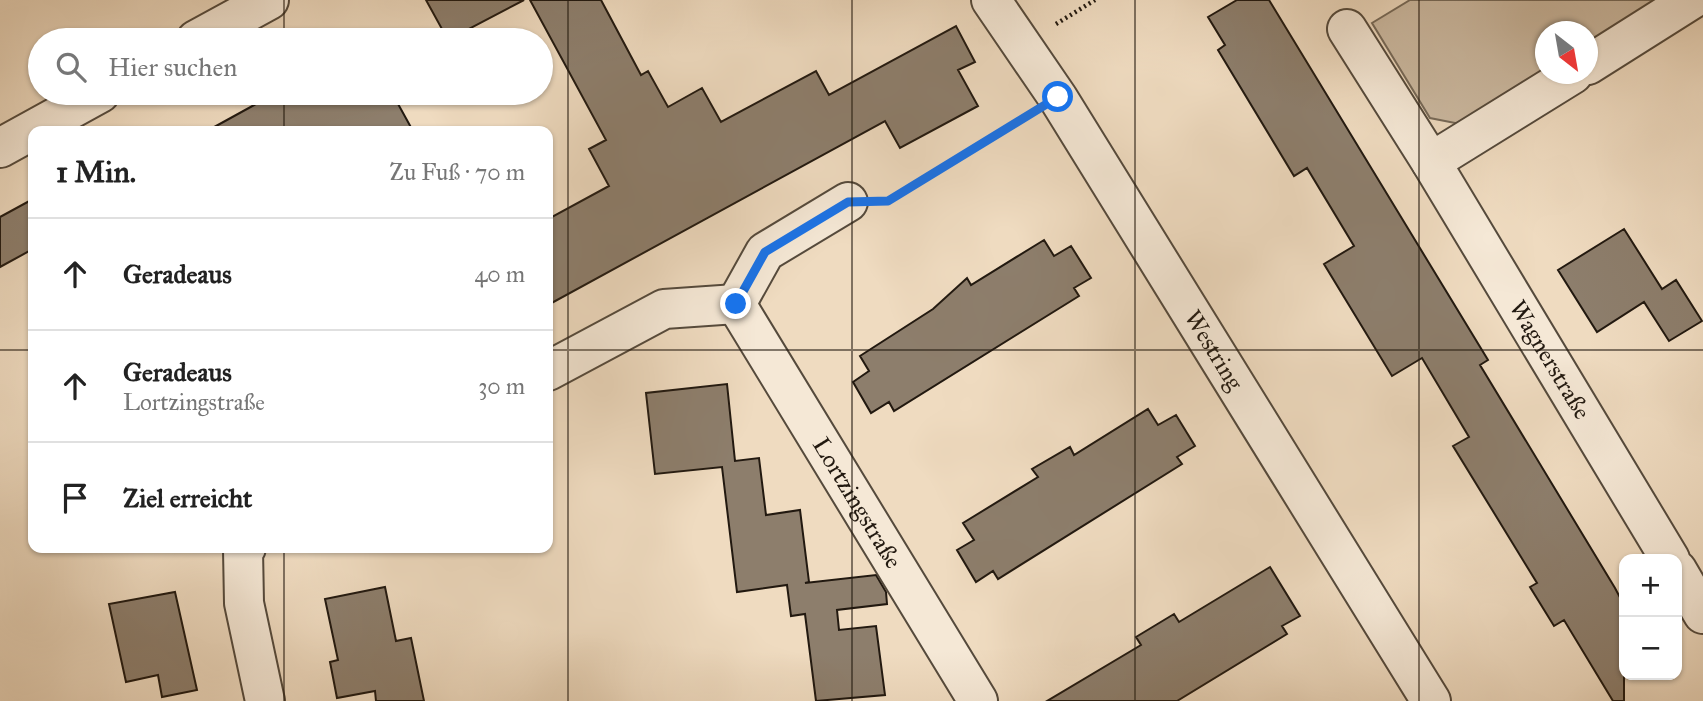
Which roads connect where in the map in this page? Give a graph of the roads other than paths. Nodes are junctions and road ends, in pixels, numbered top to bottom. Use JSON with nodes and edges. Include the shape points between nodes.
{"nodes":[{"id":1,"x":991,"y":0,"type":"edge"},
{"id":2,"x":1691,"y":0,"type":"edge"},
{"id":3,"x":253,"y":4,"type":"edge"},
{"id":4,"x":215,"y":28,"type":"edge"},
{"id":5,"x":1348,"y":29,"type":"dead end"},
{"id":6,"x":1598,"y":58,"type":"edge"},
{"id":7,"x":1557,"y":84,"type":"edge"},
{"id":8,"x":82,"y":105,"type":"edge"},
{"id":9,"x":52,"y":126,"type":"edge"},
{"id":10,"x":1431,"y":162,"type":"junction"},
{"id":11,"x":848,"y":202,"type":"road end"},
{"id":12,"x":736,"y":304,"type":"junction"},
{"id":13,"x":553,"y":368,"type":"edge"},
{"id":14,"x":243,"y":553,"type":"edge"},
{"id":15,"x":1667,"y":554,"type":"edge"},
{"id":16,"x":1682,"y":578,"type":"edge"},
{"id":17,"x":1703,"y":614,"type":"edge"},
{"id":18,"x":265,"y":701,"type":"edge"},
{"id":19,"x":978,"y":701,"type":"edge"},
{"id":20,"x":1431,"y":701,"type":"edge"}],
"edges":[{"from":1,"to":20,"type":"street","name":"Westring","via":[[1058,97]]},
{"from":2,"to":6,"type":"street"},
{"from":3,"to":4,"type":"street"},
{"from":5,"to":10,"type":"street","name":"Wagnerstraße"},
{"from":7,"to":10,"type":"street"},
{"from":8,"to":9,"type":"street"},
{"from":10,"to":15,"type":"street","name":"Wagnerstraße"},
{"from":11,"to":12,"type":"street","via":[[765,252]]},
{"from":12,"to":13,"type":"street","via":[[664,309]]},
{"from":12,"to":19,"type":"street","name":"Lortzingstraße"},
{"from":14,"to":18,"type":"street","via":[[244,603]]},
{"from":16,"to":17,"type":"street"}]}
